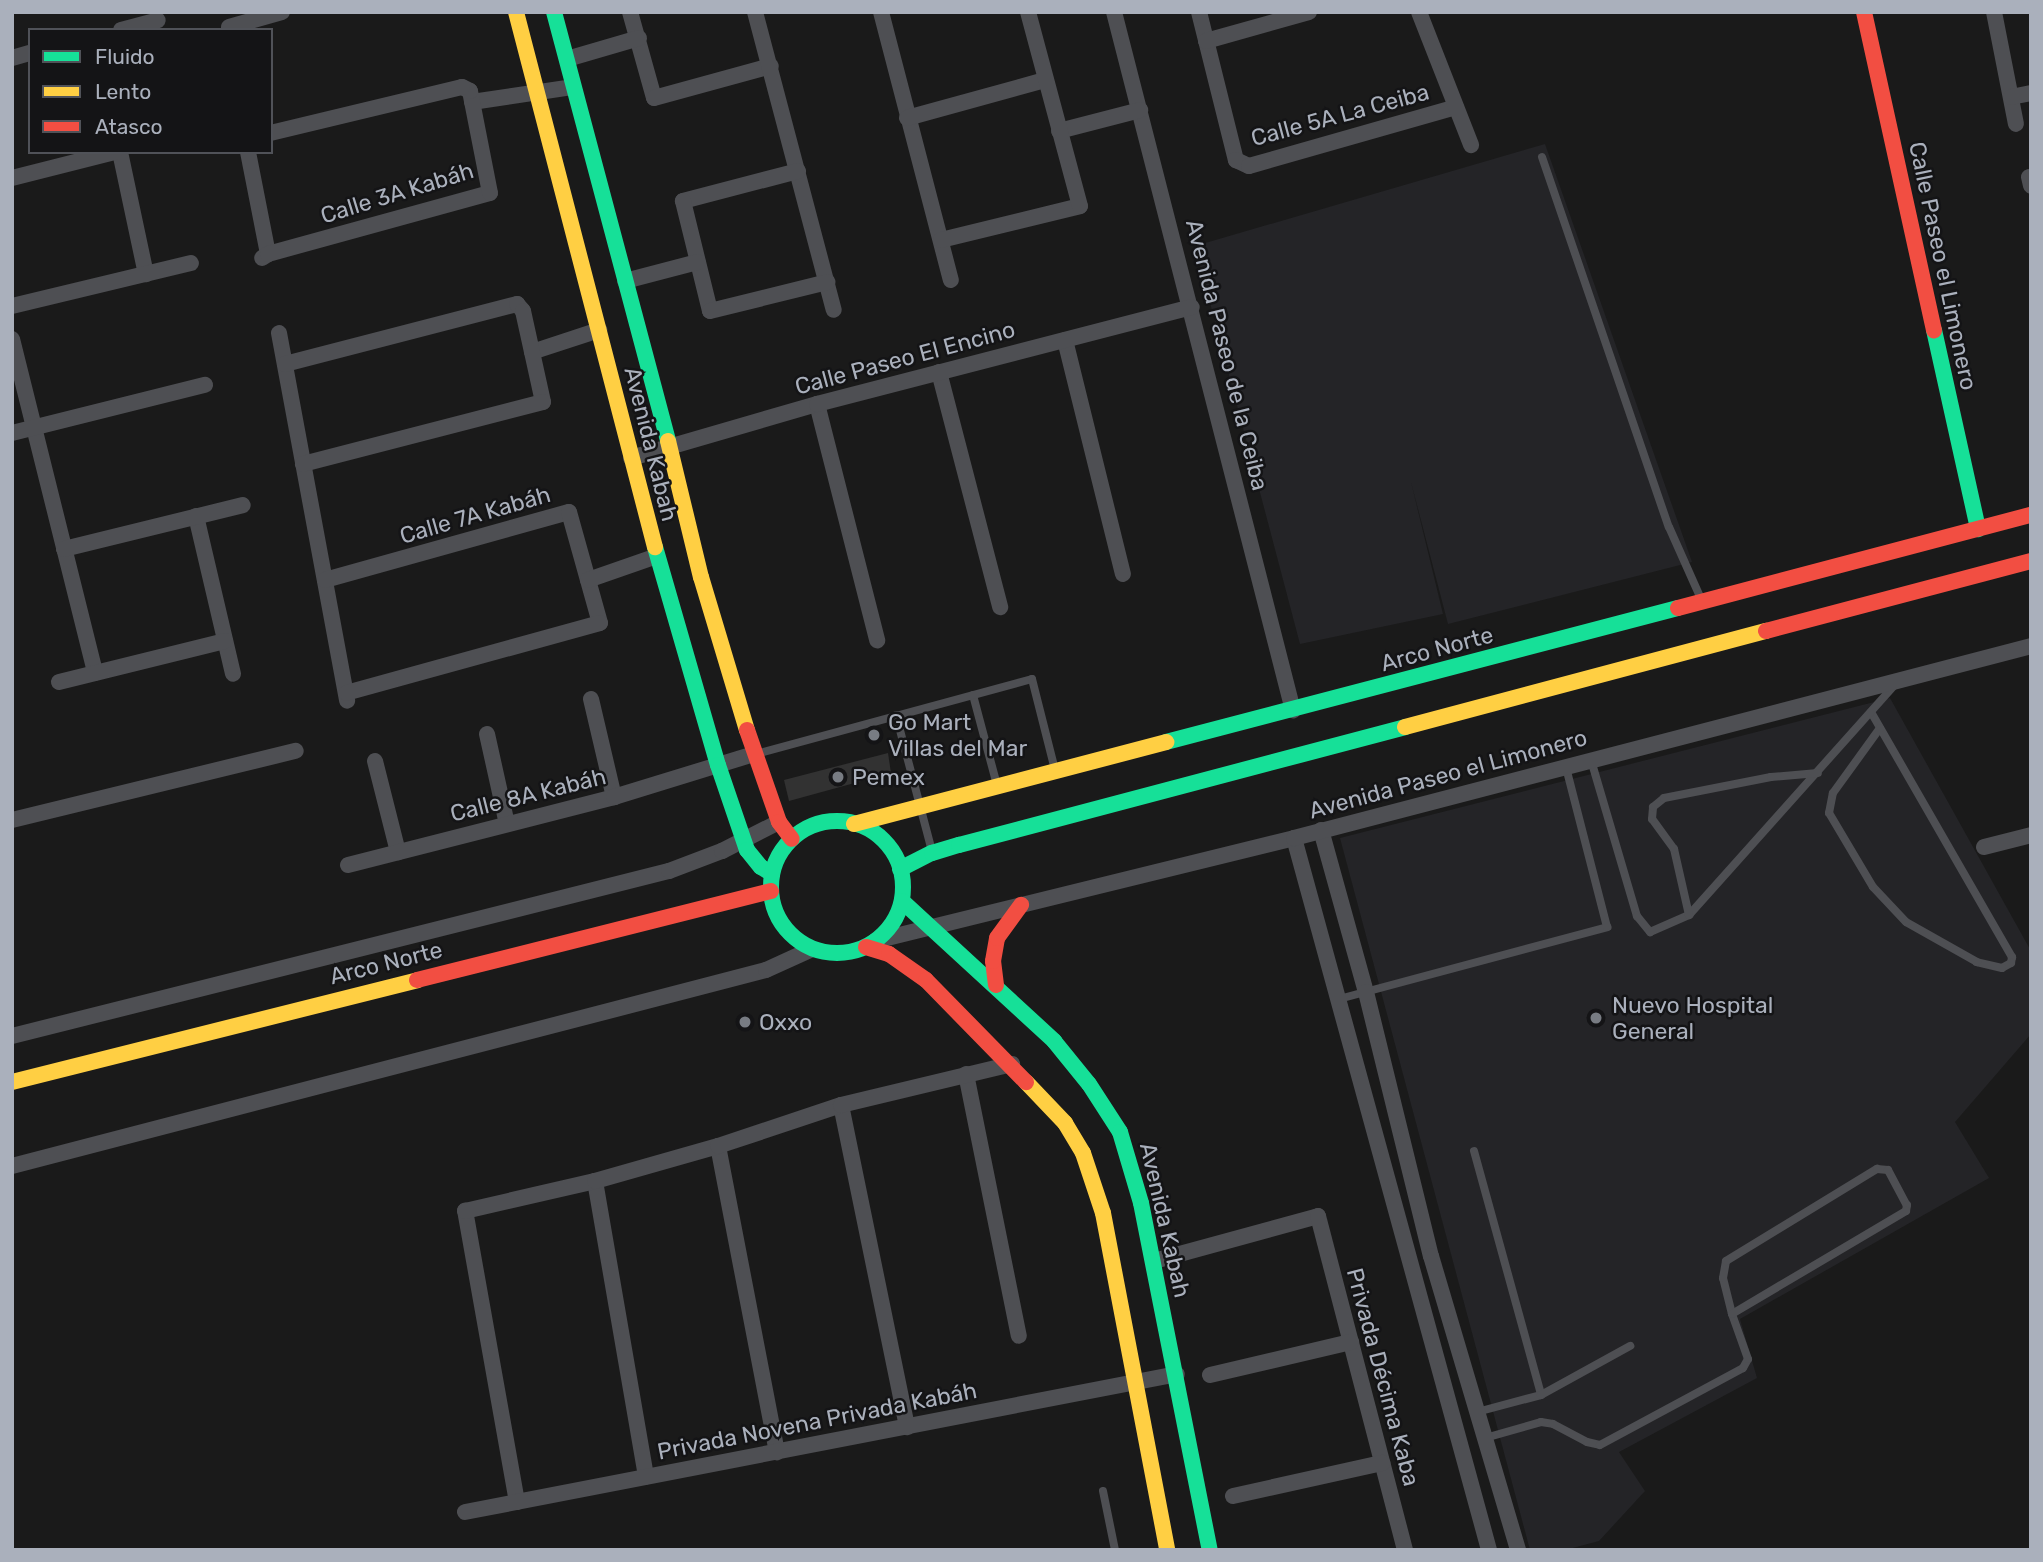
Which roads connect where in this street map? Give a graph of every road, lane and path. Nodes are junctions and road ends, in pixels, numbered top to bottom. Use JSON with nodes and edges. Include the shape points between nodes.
{"nodes":[{"id":1,"x":282,"y":12,"type":"edge"},
{"id":2,"x":516,"y":12,"type":"edge"},
{"id":3,"x":554,"y":12,"type":"edge"},
{"id":4,"x":630,"y":12,"type":"edge"},
{"id":5,"x":755,"y":12,"type":"edge"},
{"id":6,"x":881,"y":12,"type":"edge"},
{"id":7,"x":1028,"y":12,"type":"edge"},
{"id":8,"x":1114,"y":12,"type":"edge"},
{"id":9,"x":1199,"y":12,"type":"edge"},
{"id":10,"x":1309,"y":12,"type":"edge"},
{"id":11,"x":1419,"y":12,"type":"edge"},
{"id":12,"x":1864,"y":12,"type":"edge"},
{"id":13,"x":1994,"y":12,"type":"edge"},
{"id":14,"x":158,"y":20,"type":"dead end"},
{"id":15,"x":228,"y":23,"type":"edge"},
{"id":16,"x":128,"y":28,"type":"edge"},
{"id":17,"x":639,"y":38,"type":"junction"},
{"id":18,"x":1206,"y":41,"type":"junction"},
{"id":19,"x":566,"y":59,"type":"junction"},
{"id":20,"x":771,"y":66,"type":"junction"},
{"id":21,"x":1045,"y":80,"type":"junction"},
{"id":22,"x":572,"y":87,"type":"junction"},
{"id":23,"x":2031,"y":93,"type":"edge"},
{"id":24,"x":538,"y":94,"type":"junction"},
{"id":25,"x":2011,"y":97,"type":"junction"},
{"id":26,"x":472,"y":102,"type":"junction"},
{"id":27,"x":1457,"y":107,"type":"junction"},
{"id":28,"x":1140,"y":110,"type":"junction"},
{"id":29,"x":907,"y":118,"type":"junction"},
{"id":30,"x":2016,"y":124,"type":"dead end"},
{"id":31,"x":1059,"y":131,"type":"junction"},
{"id":32,"x":273,"y":133,"type":"edge"},
{"id":33,"x":1472,"y":145,"type":"dead end"},
{"id":34,"x":110,"y":154,"type":"edge"},
{"id":35,"x":118,"y":154,"type":"edge"},
{"id":36,"x":248,"y":154,"type":"edge"},
{"id":37,"x":1542,"y":157,"type":"dead end"},
{"id":38,"x":798,"y":171,"type":"junction"},
{"id":39,"x":12,"y":178,"type":"edge"},
{"id":40,"x":941,"y":240,"type":"junction"},
{"id":41,"x":698,"y":262,"type":"junction"},
{"id":42,"x":191,"y":263,"type":"dead end"},
{"id":43,"x":146,"y":274,"type":"junction"},
{"id":44,"x":625,"y":281,"type":"junction"},
{"id":45,"x":951,"y":281,"type":"dead end"},
{"id":46,"x":827,"y":282,"type":"junction"},
{"id":47,"x":12,"y":306,"type":"edge"},
{"id":48,"x":1192,"y":307,"type":"junction"},
{"id":49,"x":834,"y":310,"type":"dead end"},
{"id":50,"x":599,"y":330,"type":"junction"},
{"id":51,"x":279,"y":333,"type":"dead end"},
{"id":52,"x":12,"y":339,"type":"edge"},
{"id":53,"x":1065,"y":340,"type":"junction"},
{"id":54,"x":532,"y":352,"type":"junction"},
{"id":55,"x":285,"y":364,"type":"junction"},
{"id":56,"x":939,"y":372,"type":"junction"},
{"id":57,"x":205,"y":385,"type":"dead end"},
{"id":58,"x":817,"y":404,"type":"junction"},
{"id":59,"x":35,"y":428,"type":"junction"},
{"id":60,"x":12,"y":433,"type":"edge"},
{"id":61,"x":670,"y":449,"type":"junction"},
{"id":62,"x":631,"y":458,"type":"junction"},
{"id":63,"x":303,"y":464,"type":"junction"},
{"id":64,"x":243,"y":505,"type":"dead end"},
{"id":65,"x":2031,"y":515,"type":"edge"},
{"id":66,"x":196,"y":516,"type":"junction"},
{"id":67,"x":1978,"y":529,"type":"junction"},
{"id":68,"x":64,"y":549,"type":"junction"},
{"id":69,"x":657,"y":556,"type":"junction"},
{"id":70,"x":2031,"y":561,"type":"edge"},
{"id":71,"x":1123,"y":574,"type":"dead end"},
{"id":72,"x":325,"y":580,"type":"junction"},
{"id":73,"x":588,"y":580,"type":"junction"},
{"id":74,"x":1703,"y":602,"type":"junction"},
{"id":75,"x":1000,"y":607,"type":"dead end"},
{"id":76,"x":225,"y":640,"type":"junction"},
{"id":77,"x":877,"y":640,"type":"dead end"},
{"id":78,"x":2031,"y":646,"type":"edge"},
{"id":79,"x":95,"y":673,"type":"junction"},
{"id":80,"x":233,"y":674,"type":"dead end"},
{"id":81,"x":1899,"y":680,"type":"junction"},
{"id":82,"x":58,"y":682,"type":"dead end"},
{"id":83,"x":973,"y":695,"type":"junction"},
{"id":84,"x":591,"y":699,"type":"dead end"},
{"id":85,"x":1293,"y":710,"type":"junction"},
{"id":86,"x":1871,"y":712,"type":"junction"},
{"id":87,"x":896,"y":715,"type":"junction"},
{"id":88,"x":1880,"y":728,"type":"junction"},
{"id":89,"x":487,"y":734,"type":"dead end"},
{"id":90,"x":296,"y":751,"type":"dead end"},
{"id":91,"x":754,"y":754,"type":"junction"},
{"id":92,"x":1591,"y":760,"type":"junction"},
{"id":93,"x":374,"y":761,"type":"dead end"},
{"id":94,"x":718,"y":765,"type":"junction"},
{"id":95,"x":1566,"y":767,"type":"junction"},
{"id":96,"x":1056,"y":772,"type":"junction"},
{"id":97,"x":1818,"y":773,"type":"junction"},
{"id":98,"x":998,"y":788,"type":"junction"},
{"id":99,"x":614,"y":797,"type":"junction"},
{"id":100,"x":920,"y":808,"type":"junction"},
{"id":101,"x":12,"y":820,"type":"edge"},
{"id":102,"x":779,"y":822,"type":"junction"},
{"id":103,"x":507,"y":824,"type":"junction"},
{"id":104,"x":854,"y":824,"type":"junction"},
{"id":105,"x":1321,"y":830,"type":"junction"},
{"id":106,"x":2031,"y":835,"type":"edge"},
{"id":107,"x":1294,"y":838,"type":"junction"},
{"id":108,"x":742,"y":839,"type":"junction"},
{"id":109,"x":792,"y":839,"type":"junction"},
{"id":110,"x":1984,"y":846,"type":"dead end"},
{"id":111,"x":398,"y":852,"type":"junction"},
{"id":112,"x":932,"y":852,"type":"junction"},
{"id":113,"x":348,"y":864,"type":"dead end"},
{"id":114,"x":900,"y":869,"type":"junction"},
{"id":115,"x":772,"y":874,"type":"junction"},
{"id":116,"x":771,"y":891,"type":"junction"},
{"id":117,"x":902,"y":901,"type":"junction"},
{"id":118,"x":1021,"y":905,"type":"junction"},
{"id":119,"x":1689,"y":915,"type":"junction"},
{"id":120,"x":931,"y":928,"type":"junction"},
{"id":121,"x":870,"y":944,"type":"junction"},
{"id":122,"x":812,"y":949,"type":"junction"},
{"id":123,"x":996,"y":985,"type":"junction"},
{"id":124,"x":1366,"y":992,"type":"junction"},
{"id":125,"x":1339,"y":999,"type":"junction"},
{"id":126,"x":12,"y":1035,"type":"edge"},
{"id":127,"x":1012,"y":1064,"type":"junction"},
{"id":128,"x":965,"y":1074,"type":"junction"},
{"id":129,"x":12,"y":1082,"type":"edge"},
{"id":130,"x":841,"y":1105,"type":"junction"},
{"id":131,"x":719,"y":1146,"type":"junction"},
{"id":132,"x":1474,"y":1151,"type":"dead end"},
{"id":133,"x":12,"y":1166,"type":"edge"},
{"id":134,"x":595,"y":1181,"type":"junction"},
{"id":135,"x":1432,"y":1256,"type":"junction"},
{"id":136,"x":1410,"y":1260,"type":"junction"},
{"id":137,"x":1154,"y":1261,"type":"junction"},
{"id":138,"x":1732,"y":1314,"type":"junction"},
{"id":139,"x":1019,"y":1336,"type":"dead end"},
{"id":140,"x":1351,"y":1342,"type":"junction"},
{"id":141,"x":1630,"y":1346,"type":"dead end"},
{"id":142,"x":1177,"y":1374,"type":"junction"},
{"id":143,"x":1210,"y":1376,"type":"dead end"},
{"id":144,"x":1135,"y":1384,"type":"junction"},
{"id":145,"x":1541,"y":1395,"type":"junction"},
{"id":146,"x":1477,"y":1412,"type":"junction"},
{"id":147,"x":907,"y":1427,"type":"junction"},
{"id":148,"x":1485,"y":1438,"type":"junction"},
{"id":149,"x":777,"y":1452,"type":"junction"},
{"id":150,"x":1382,"y":1463,"type":"junction"},
{"id":151,"x":646,"y":1477,"type":"junction"},
{"id":152,"x":1103,"y":1491,"type":"dead end"},
{"id":153,"x":1233,"y":1496,"type":"dead end"},
{"id":154,"x":517,"y":1502,"type":"junction"},
{"id":155,"x":465,"y":1512,"type":"dead end"},
{"id":156,"x":1115,"y":1550,"type":"edge"},
{"id":157,"x":1167,"y":1550,"type":"edge"},
{"id":158,"x":1210,"y":1550,"type":"edge"},
{"id":159,"x":1405,"y":1550,"type":"edge"},
{"id":160,"x":1489,"y":1550,"type":"edge"},
{"id":161,"x":1518,"y":1550,"type":"edge"}],
"edges":[{"from":1,"to":15,"type":"street"},
{"from":2,"to":24,"type":"main road","name":"Avenida Kabah"},
{"from":3,"to":19,"type":"main road","name":"Avenida Kabah"},
{"from":4,"to":17,"type":"street"},
{"from":5,"to":20,"type":"street"},
{"from":6,"to":29,"type":"street"},
{"from":7,"to":21,"type":"street"},
{"from":8,"to":28,"type":"street","name":"Avenida Paseo de la Ceiba"},
{"from":9,"to":18,"type":"street"},
{"from":10,"to":18,"type":"street"},
{"from":11,"to":27,"type":"street"},
{"from":12,"to":67,"type":"main road","name":"Calle Paseo el Limonero"},
{"from":13,"to":25,"type":"street"},
{"from":14,"to":16,"type":"street"},
{"from":17,"to":19,"type":"street"},
{"from":17,"to":20,"type":"street","via":[[654,98]]},
{"from":18,"to":27,"type":"street","name":"Calle 5A La Ceiba","via":[[1236,160],[1249,166]]},
{"from":19,"to":22,"type":"main road","name":"Avenida Kabah"},
{"from":20,"to":38,"type":"street"},
{"from":21,"to":29,"type":"street"},
{"from":21,"to":31,"type":"street"},
{"from":22,"to":24,"type":"street"},
{"from":22,"to":44,"type":"main road","name":"Avenida Kabah"},
{"from":23,"to":25,"type":"street"},
{"from":24,"to":26,"type":"street"},
{"from":24,"to":50,"type":"main road","name":"Avenida Kabah"},
{"from":25,"to":30,"type":"street"},
{"from":26,"to":32,"type":"street","via":[[470,91],[462,88]]},
{"from":26,"to":36,"type":"street","name":"Calle 3A Kabáh","via":[[490,193],[265,256]]},
{"from":27,"to":33,"type":"street"},
{"from":28,"to":31,"type":"street"},
{"from":28,"to":48,"type":"street","name":"Avenida Paseo de la Ceiba"},
{"from":29,"to":40,"type":"street"},
{"from":31,"to":40,"type":"street","via":[[1080,206]]},
{"from":34,"to":39,"type":"street"},
{"from":35,"to":43,"type":"street"},
{"from":37,"to":74,"type":"lane","via":[[1669,527]]},
{"from":38,"to":41,"type":"street","via":[[683,201]]},
{"from":38,"to":46,"type":"street"},
{"from":40,"to":45,"type":"street"},
{"from":41,"to":44,"type":"street"},
{"from":41,"to":46,"type":"street","via":[[710,311]]},
{"from":42,"to":43,"type":"street"},
{"from":43,"to":47,"type":"street"},
{"from":44,"to":61,"type":"main road","name":"Avenida Kabah"},
{"from":46,"to":49,"type":"street"},
{"from":48,"to":53,"type":"street","name":"Calle Paseo El Encino"},
{"from":48,"to":85,"type":"street","name":"Avenida Paseo de la Ceiba"},
{"from":50,"to":54,"type":"street"},
{"from":50,"to":62,"type":"main road","name":"Avenida Kabah"},
{"from":51,"to":55,"type":"street","name":"Calle 7A Kabáh"},
{"from":52,"to":59,"type":"street"},
{"from":53,"to":56,"type":"street","name":"Calle Paseo El Encino"},
{"from":53,"to":71,"type":"street"},
{"from":54,"to":55,"type":"street","via":[[523,311],[517,304],[508,304]]},
{"from":54,"to":63,"type":"street","via":[[543,402]]},
{"from":55,"to":63,"type":"street","name":"Calle 7A Kabáh"},
{"from":56,"to":58,"type":"street","name":"Calle Paseo El Encino"},
{"from":56,"to":75,"type":"street"},
{"from":57,"to":59,"type":"street"},
{"from":58,"to":61,"type":"street","name":"Calle Paseo El Encino"},
{"from":58,"to":77,"type":"street"},
{"from":59,"to":60,"type":"street"},
{"from":59,"to":68,"type":"street"},
{"from":61,"to":62,"type":"street","name":"Calle Paseo El Encino"},
{"from":61,"to":91,"type":"main road","name":"Avenida Kabah","via":[[701,577]]},
{"from":62,"to":69,"type":"main road","name":"Avenida Kabah"},
{"from":63,"to":72,"type":"street","name":"Calle 7A Kabáh"},
{"from":64,"to":66,"type":"street"},
{"from":65,"to":67,"type":"main road","name":"Arco Norte"},
{"from":66,"to":68,"type":"street"},
{"from":66,"to":76,"type":"street"},
{"from":67,"to":74,"type":"main road","name":"Arco Norte"},
{"from":68,"to":79,"type":"street"},
{"from":69,"to":73,"type":"street"},
{"from":69,"to":94,"type":"main road","name":"Avenida Kabah"},
{"from":70,"to":112,"type":"main road"},
{"from":72,"to":73,"type":"street","name":"Calle 7A Kabáh","via":[[569,512]]},
{"from":72,"to":73,"type":"street","name":"Calle 7A Kabáh","via":[[346,698],[600,623]]},
{"from":74,"to":85,"type":"main road","name":"Arco Norte"},
{"from":76,"to":79,"type":"street"},
{"from":76,"to":80,"type":"street"},
{"from":78,"to":81,"type":"street","name":"Avenida Paseo el Limonero"},
{"from":79,"to":82,"type":"street"},
{"from":81,"to":86,"type":"lane"},
{"from":81,"to":92,"type":"street","name":"Avenida Paseo el Limonero"},
{"from":83,"to":87,"type":"lane"},
{"from":83,"to":96,"type":"lane","via":[[1032,679]]},
{"from":83,"to":98,"type":"lane"},
{"from":84,"to":99,"type":"street"},
{"from":85,"to":96,"type":"main road","name":"Arco Norte"},
{"from":86,"to":88,"type":"lane"},
{"from":86,"to":97,"type":"lane"},
{"from":87,"to":91,"type":"lane"},
{"from":87,"to":100,"type":"lane"},
{"from":88,"to":88,"type":"lane","via":[[2012,957],[2003,968],[1977,962],[1906,922],[1873,887],[1829,813],[1833,793]]},
{"from":89,"to":103,"type":"street"},
{"from":90,"to":101,"type":"street"},
{"from":91,"to":94,"type":"street","name":"Calle 8A Kabáh"},
{"from":91,"to":102,"type":"main road","name":"Avenida Kabah"},
{"from":92,"to":95,"type":"street","name":"Avenida Paseo el Limonero"},
{"from":92,"to":119,"type":"lane","via":[[1637,916],[1650,932]]},
{"from":93,"to":111,"type":"street"},
{"from":94,"to":99,"type":"street","name":"Calle 8A Kabáh"},
{"from":94,"to":108,"type":"main road","name":"Avenida Kabah"},
{"from":95,"to":105,"type":"street","name":"Avenida Paseo el Limonero"},
{"from":95,"to":124,"type":"lane","via":[[1607,927]]},
{"from":96,"to":98,"type":"main road","name":"Arco Norte"},
{"from":97,"to":119,"type":"lane"},
{"from":97,"to":119,"type":"lane","via":[[1771,777],[1664,798],[1653,807],[1653,819],[1674,849]]},
{"from":98,"to":100,"type":"main road","name":"Arco Norte"},
{"from":99,"to":103,"type":"street","name":"Calle 8A Kabáh"},
{"from":100,"to":104,"type":"main road","name":"Arco Norte"},
{"from":100,"to":112,"type":"lane"},
{"from":102,"to":108,"type":"street"},
{"from":102,"to":109,"type":"main road","name":"Avenida Kabah"},
{"from":103,"to":111,"type":"street","name":"Calle 8A Kabáh"},
{"from":104,"to":109,"type":"main road","via":[[814,825]]},
{"from":104,"to":114,"type":"main road","via":[[878,836]]},
{"from":105,"to":107,"type":"street","name":"Avenida Paseo el Limonero"},
{"from":105,"to":124,"type":"street"},
{"from":106,"to":110,"type":"street"},
{"from":107,"to":118,"type":"street","name":"Avenida Paseo el Limonero"},
{"from":107,"to":125,"type":"street"},
{"from":108,"to":115,"type":"main road","name":"Avenida Kabah","via":[[753,858]]},
{"from":108,"to":126,"type":"street","via":[[669,871]]},
{"from":109,"to":115,"type":"main road","via":[[782,849]]},
{"from":111,"to":113,"type":"street","name":"Calle 8A Kabáh"},
{"from":112,"to":114,"type":"main road"},
{"from":114,"to":117,"type":"main road"},
{"from":115,"to":116,"type":"main road"},
{"from":116,"to":122,"type":"main road","via":[[783,926]]},
{"from":116,"to":129,"type":"main road","name":"Arco Norte"},
{"from":117,"to":120,"type":"main road","name":"Avenida Kabah"},
{"from":117,"to":121,"type":"main road","via":[[897,916]]},
{"from":118,"to":120,"type":"street","name":"Avenida Paseo el Limonero"},
{"from":118,"to":123,"type":"main road","via":[[997,938],[993,961]]},
{"from":120,"to":121,"type":"street","name":"Avenida Paseo el Limonero"},
{"from":120,"to":123,"type":"main road","name":"Avenida Kabah"},
{"from":121,"to":122,"type":"main road","via":[[830,953]]},
{"from":121,"to":127,"type":"main road","via":[[926,980]]},
{"from":122,"to":133,"type":"street","via":[[766,970]]},
{"from":123,"to":137,"type":"main road","name":"Avenida Kabah","via":[[1054,1041],[1111,1115],[1132,1168]]},
{"from":124,"to":125,"type":"lane"},
{"from":124,"to":135,"type":"street"},
{"from":125,"to":136,"type":"street"},
{"from":127,"to":128,"type":"street"},
{"from":127,"to":144,"type":"main road","via":[[1065,1124],[1083,1153],[1103,1213]]},
{"from":128,"to":130,"type":"street"},
{"from":128,"to":139,"type":"street"},
{"from":130,"to":131,"type":"street"},
{"from":130,"to":147,"type":"street"},
{"from":131,"to":134,"type":"street"},
{"from":131,"to":149,"type":"street"},
{"from":132,"to":145,"type":"lane"},
{"from":134,"to":151,"type":"street"},
{"from":134,"to":154,"type":"street","via":[[465,1211]]},
{"from":135,"to":136,"type":"street"},
{"from":135,"to":146,"type":"street"},
{"from":136,"to":160,"type":"street"},
{"from":137,"to":140,"type":"street","name":"Privada Décima Kaba","via":[[1318,1216]]},
{"from":137,"to":142,"type":"main road","name":"Avenida Kabah"},
{"from":138,"to":138,"type":"lane","via":[[1906,1211],[1888,1170],[1877,1169],[1726,1261],[1723,1278]]},
{"from":138,"to":148,"type":"lane","via":[[1748,1359],[1743,1368],[1600,1445],[1541,1422]]},
{"from":140,"to":143,"type":"street"},
{"from":140,"to":150,"type":"street","name":"Privada Décima Kaba"},
{"from":141,"to":145,"type":"lane"},
{"from":142,"to":144,"type":"street","name":"Privada Novena Privada Kabáh"},
{"from":142,"to":158,"type":"main road","name":"Avenida Kabah"},
{"from":144,"to":147,"type":"street","name":"Privada Novena Privada Kabáh"},
{"from":144,"to":157,"type":"main road"},
{"from":145,"to":146,"type":"lane"},
{"from":146,"to":148,"type":"street"},
{"from":147,"to":149,"type":"street","name":"Privada Novena Privada Kabáh"},
{"from":148,"to":161,"type":"street"},
{"from":149,"to":151,"type":"street","name":"Privada Novena Privada Kabáh"},
{"from":150,"to":153,"type":"street"},
{"from":150,"to":159,"type":"street","name":"Privada Décima Kaba"},
{"from":151,"to":154,"type":"street","name":"Privada Novena Privada Kabáh"},
{"from":152,"to":156,"type":"lane"},
{"from":154,"to":155,"type":"street","name":"Privada Novena Privada Kabáh"}]}
